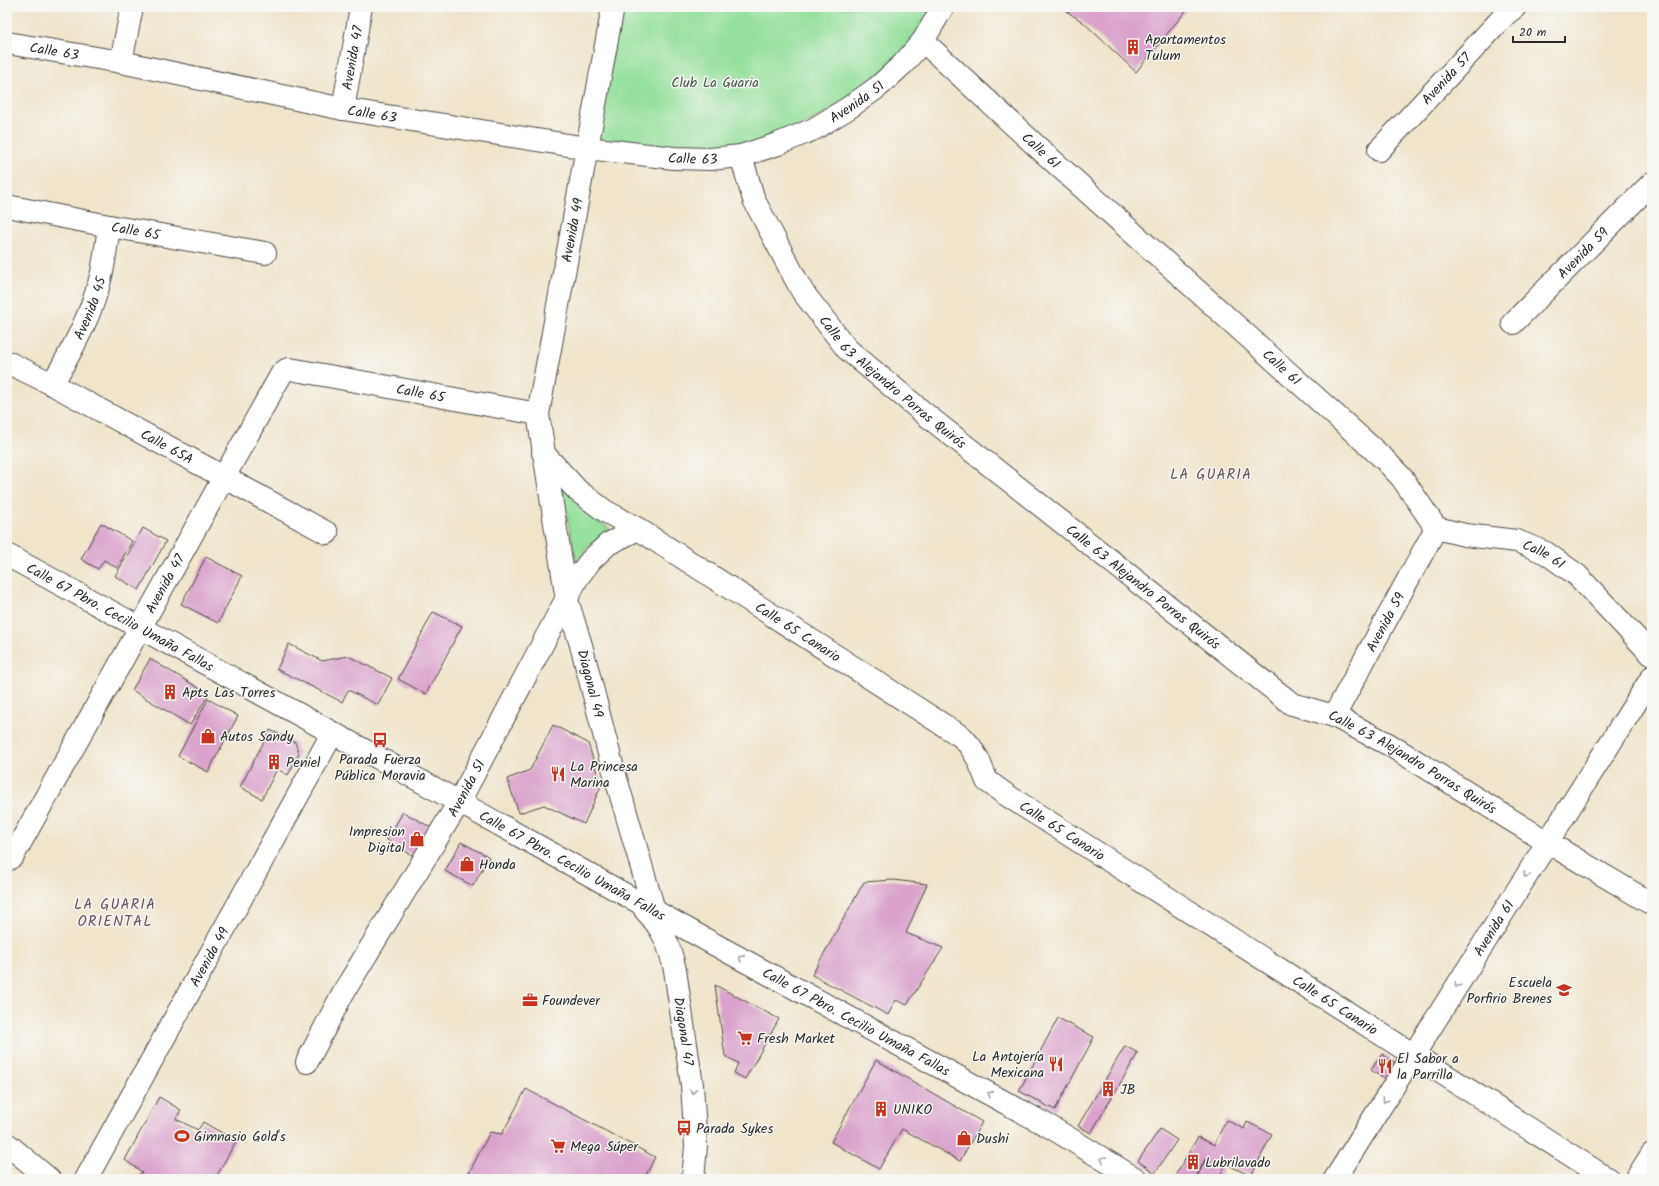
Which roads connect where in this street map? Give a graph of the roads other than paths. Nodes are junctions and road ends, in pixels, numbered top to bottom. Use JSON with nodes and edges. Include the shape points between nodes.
{"nodes":[{"id":1,"x":132,"y":7,"type":"edge"},
{"id":2,"x":361,"y":7,"type":"edge"},
{"id":3,"x":613,"y":7,"type":"edge"},
{"id":4,"x":943,"y":7,"type":"edge"},
{"id":5,"x":1515,"y":7,"type":"edge"},
{"id":6,"x":923,"y":41,"type":"junction"},
{"id":7,"x":7,"y":43,"type":"edge"},
{"id":8,"x":121,"y":62,"type":"junction"},
{"id":9,"x":343,"y":109,"type":"junction"},
{"id":10,"x":587,"y":148,"type":"junction"},
{"id":11,"x":1378,"y":150,"type":"dead end"},
{"id":12,"x":741,"y":156,"type":"junction"},
{"id":13,"x":1652,"y":183,"type":"edge"},
{"id":14,"x":7,"y":206,"type":"edge"},
{"id":15,"x":109,"y":226,"type":"junction"},
{"id":16,"x":265,"y":252,"type":"dead end"},
{"id":17,"x":1513,"y":323,"type":"dead end"},
{"id":18,"x":7,"y":362,"type":"edge"},
{"id":19,"x":282,"y":373,"type":"joint"},
{"id":20,"x":52,"y":384,"type":"junction"},
{"id":21,"x":538,"y":414,"type":"junction"},
{"id":22,"x":543,"y":454,"type":"junction"},
{"id":23,"x":224,"y":477,"type":"junction"},
{"id":24,"x":1436,"y":528,"type":"junction"},
{"id":25,"x":638,"y":529,"type":"junction"},
{"id":26,"x":327,"y":533,"type":"dead end"},
{"id":27,"x":7,"y":555,"type":"edge"},
{"id":28,"x":567,"y":600,"type":"junction"},
{"id":29,"x":140,"y":628,"type":"junction"},
{"id":30,"x":1652,"y":655,"type":"edge"},
{"id":31,"x":1652,"y":677,"type":"edge"},
{"id":32,"x":1334,"y":716,"type":"junction"},
{"id":33,"x":332,"y":734,"type":"junction"},
{"id":34,"x":459,"y":802,"type":"junction"},
{"id":35,"x":1547,"y":842,"type":"junction"},
{"id":36,"x":10,"y":858,"type":"edge"},
{"id":37,"x":631,"y":897,"type":"junction"},
{"id":38,"x":1652,"y":904,"type":"edge"},
{"id":39,"x":654,"y":910,"type":"junction"},
{"id":40,"x":712,"y":943,"type":"junction"},
{"id":41,"x":675,"y":970,"type":"junction"},
{"id":42,"x":1413,"y":1055,"type":"junction"},
{"id":43,"x":308,"y":1062,"type":"dead end"},
{"id":44,"x":7,"y":1144,"type":"edge"},
{"id":45,"x":1652,"y":1154,"type":"edge"},
{"id":46,"x":49,"y":1179,"type":"edge"},
{"id":47,"x":86,"y":1179,"type":"edge"},
{"id":48,"x":693,"y":1179,"type":"edge"},
{"id":49,"x":1136,"y":1179,"type":"edge"},
{"id":50,"x":1335,"y":1179,"type":"edge"},
{"id":51,"x":1608,"y":1179,"type":"edge"},
{"id":52,"x":1636,"y":1179,"type":"edge"}],
"edges":[{"from":1,"to":8,"type":"street"},
{"from":2,"to":9,"type":"street","name":"Avenida 47"},
{"from":3,"to":10,"type":"street","name":"Avenida 49"},
{"from":4,"to":6,"type":"street","name":"Avenida 51"},
{"from":5,"to":11,"type":"street","name":"Avenida 57"},
{"from":6,"to":12,"type":"street","name":"Avenida 51","via":[[878,87],[850,107],[814,129]]},
{"from":6,"to":24,"type":"street","name":"Calle 61","via":[[1384,459],[1402,478]]},
{"from":7,"to":8,"type":"street","name":"Calle 63"},
{"from":8,"to":9,"type":"street","name":"Calle 63"},
{"from":9,"to":10,"type":"street","name":"Calle 63"},
{"from":10,"to":12,"type":"street","name":"Calle 63","via":[[674,158],[710,159]]},
{"from":10,"to":21,"type":"street","name":"Avenida 49"},
{"from":12,"to":32,"type":"street","name":"Calle 63 Alejandro Porras Quirós","via":[[754,200],[802,292],[847,349],[931,419],[1292,704]]},
{"from":13,"to":17,"type":"street","name":"Avenida 59"},
{"from":14,"to":15,"type":"street","name":"Calle 65"},
{"from":15,"to":16,"type":"street","name":"Calle 65"},
{"from":15,"to":20,"type":"street","name":"Avenida 45","via":[[102,272],[92,308]]},
{"from":18,"to":20,"type":"street","name":"Calle 65A"},
{"from":19,"to":21,"type":"street","name":"Calle 65","via":[[290,369]]},
{"from":19,"to":23,"type":"street","name":"Avenida 47"},
{"from":20,"to":23,"type":"street","name":"Calle 65A"},
{"from":21,"to":22,"type":"street","name":"Avenida 49"},
{"from":22,"to":25,"type":"street","name":"Calle 65 Canario","via":[[578,491],[605,511]]},
{"from":22,"to":28,"type":"street","name":"Diagonal 49"},
{"from":23,"to":26,"type":"street","name":"Calle 65A"},
{"from":23,"to":29,"type":"street","name":"Avenida 47"},
{"from":24,"to":30,"type":"street","name":"Calle 61","via":[[1465,535],[1517,541],[1546,554],[1576,575]]},
{"from":24,"to":32,"type":"street","name":"Avenida 59"},
{"from":25,"to":28,"type":"street","name":"Avenida 51","via":[[608,544],[591,560],[578,577]]},
{"from":25,"to":42,"type":"street","name":"Calle 65 Canario","via":[[962,737],[978,759],[987,780],[1005,794]]},
{"from":27,"to":29,"type":"street","name":"Calle 67 Pbro. Cecilio Umaña Fallas"},
{"from":28,"to":34,"type":"street","name":"Avenida 51"},
{"from":28,"to":39,"type":"street","name":"Diagonal 49"},
{"from":29,"to":33,"type":"street","name":"Calle 67 Pbro. Cecilio Umaña Fallas"},
{"from":29,"to":36,"type":"street","name":"Avenida 47"},
{"from":31,"to":35,"type":"street","name":"Avenida 61"},
{"from":32,"to":35,"type":"street","name":"Calle 63 Alejandro Porras Quirós","via":[[1388,744]]},
{"from":33,"to":34,"type":"street","name":"Calle 67 Pbro. Cecilio Umaña Fallas"},
{"from":33,"to":47,"type":"street","name":"Avenida 49"},
{"from":34,"to":37,"type":"street","name":"Calle 67 Pbro. Cecilio Umaña Fallas"},
{"from":34,"to":43,"type":"street","name":"Avenida 51","via":[[343,994]]},
{"from":35,"to":38,"type":"street","name":"Calle 63 Alejandro Porras Quirós"},
{"from":35,"to":42,"type":"street","name":"Avenida 61","one_way":true},
{"from":37,"to":39,"type":"street","name":"Calle 67 Pbro. Cecilio Umaña Fallas"},
{"from":37,"to":41,"type":"street","name":"Diagonal 47","via":[[656,921],[665,935]]},
{"from":39,"to":40,"type":"street","name":"Calle 67 Pbro. Cecilio Umaña Fallas"},
{"from":40,"to":41,"type":"street","via":[[693,941],[681,944],[675,956]]},
{"from":49,"to":40,"type":"street","name":"Calle 67 Pbro. Cecilio Umaña Fallas","one_way":true,"via":[[1052,1128]]},
{"from":41,"to":48,"type":"street","name":"Diagonal 47","one_way":true,"via":[[692,1086],[696,1146]]},
{"from":42,"to":50,"type":"street","name":"Avenida 61","one_way":true},
{"from":42,"to":51,"type":"street","name":"Calle 65 Canario"},
{"from":44,"to":46,"type":"street"},
{"from":45,"to":52,"type":"street"}]}
